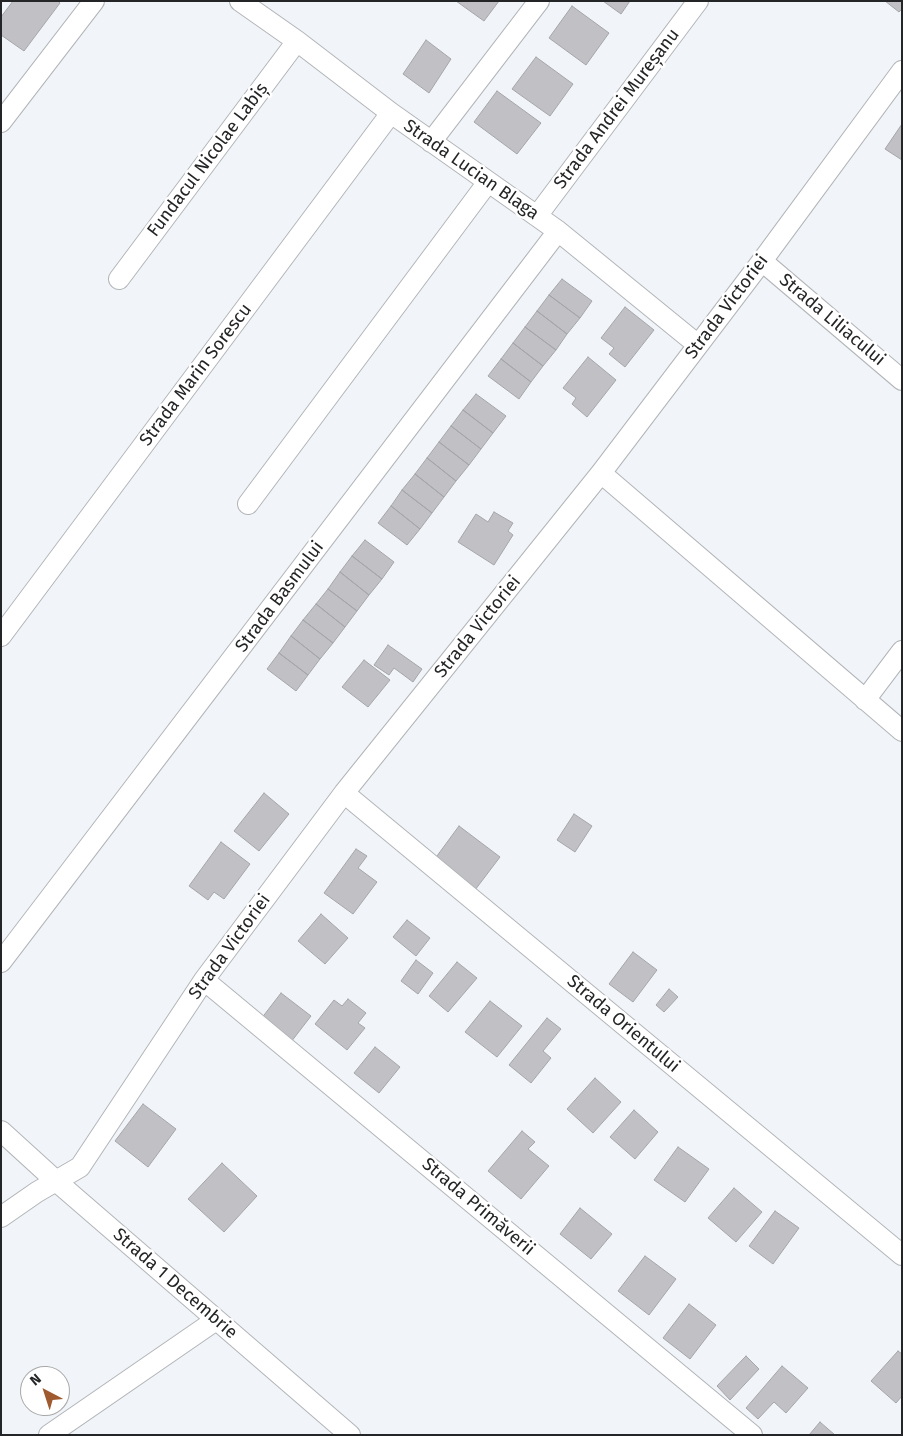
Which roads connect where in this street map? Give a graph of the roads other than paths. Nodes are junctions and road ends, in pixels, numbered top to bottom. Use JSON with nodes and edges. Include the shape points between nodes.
{"nodes":[{"id":1,"x":94,"y":1,"type":"edge"},
{"id":2,"x":539,"y":1,"type":"edge"},
{"id":3,"x":698,"y":1,"type":"edge"},
{"id":4,"x":250,"y":4,"type":"edge"},
{"id":5,"x":297,"y":41,"type":"junction"},
{"id":6,"x":900,"y":77,"type":"edge"},
{"id":7,"x":391,"y":114,"type":"junction"},
{"id":8,"x":1,"y":122,"type":"edge"},
{"id":9,"x":431,"y":142,"type":"junction"},
{"id":10,"x":488,"y":182,"type":"junction"},
{"id":11,"x":537,"y":216,"type":"junction"},
{"id":12,"x":558,"y":231,"type":"junction"},
{"id":13,"x":762,"y":261,"type":"junction"},
{"id":14,"x":119,"y":279,"type":"dead end"},
{"id":15,"x":698,"y":345,"type":"junction"},
{"id":16,"x":902,"y":380,"type":"edge"},
{"id":17,"x":600,"y":473,"type":"junction"},
{"id":18,"x":248,"y":504,"type":"dead end"},
{"id":19,"x":1,"y":636,"type":"edge"},
{"id":20,"x":902,"y":651,"type":"edge"},
{"id":21,"x":865,"y":700,"type":"junction"},
{"id":22,"x":902,"y":731,"type":"edge"},
{"id":23,"x":344,"y":793,"type":"junction"},
{"id":24,"x":1,"y":962,"type":"edge"},
{"id":25,"x":204,"y":980,"type":"junction"},
{"id":26,"x":1,"y":1131,"type":"edge"},
{"id":27,"x":56,"y":1181,"type":"junction"},
{"id":28,"x":1,"y":1217,"type":"edge"},
{"id":29,"x":902,"y":1254,"type":"edge"},
{"id":30,"x":216,"y":1320,"type":"junction"},
{"id":31,"x":49,"y":1435,"type":"edge"},
{"id":32,"x":350,"y":1435,"type":"edge"},
{"id":33,"x":752,"y":1435,"type":"edge"}],
"edges":[{"from":1,"to":8,"type":"street"},
{"from":2,"to":9,"type":"street"},
{"from":3,"to":11,"type":"street","name":"Strada Andrei Mureșanu"},
{"from":4,"to":5,"type":"street","name":"Strada Lucian Blaga"},
{"from":5,"to":7,"type":"street","name":"Strada Lucian Blaga"},
{"from":5,"to":14,"type":"street","name":"Fundacul Nicolae Labiș"},
{"from":6,"to":13,"type":"street","name":"Strada Victoriei"},
{"from":7,"to":9,"type":"street","name":"Strada Lucian Blaga"},
{"from":7,"to":19,"type":"street","name":"Strada Marin Sorescu"},
{"from":9,"to":10,"type":"street","name":"Strada Lucian Blaga"},
{"from":10,"to":11,"type":"street","name":"Strada Lucian Blaga"},
{"from":10,"to":18,"type":"street"},
{"from":11,"to":12,"type":"street","name":"Strada Lucian Blaga"},
{"from":12,"to":15,"type":"street","name":"Strada Lucian Blaga"},
{"from":12,"to":24,"type":"street","name":"Strada Basmului"},
{"from":13,"to":15,"type":"street","name":"Strada Victoriei"},
{"from":13,"to":16,"type":"street","name":"Strada Liliacului"},
{"from":15,"to":17,"type":"street","name":"Strada Victoriei"},
{"from":17,"to":21,"type":"street"},
{"from":17,"to":23,"type":"street","name":"Strada Victoriei"},
{"from":20,"to":21,"type":"street"},
{"from":21,"to":22,"type":"street"},
{"from":23,"to":25,"type":"street","name":"Strada Victoriei"},
{"from":23,"to":29,"type":"street","name":"Strada Orientului"},
{"from":25,"to":27,"type":"street","name":"Strada Victoriei","via":[[80,1167]]},
{"from":25,"to":33,"type":"street","name":"Strada Primăverii"},
{"from":26,"to":27,"type":"street","name":"Strada 1 Decembrie"},
{"from":27,"to":28,"type":"street","name":"Strada Victoriei"},
{"from":27,"to":30,"type":"street","name":"Strada 1 Decembrie"},
{"from":30,"to":31,"type":"street"},
{"from":30,"to":32,"type":"street","name":"Strada 1 Decembrie"}]}
